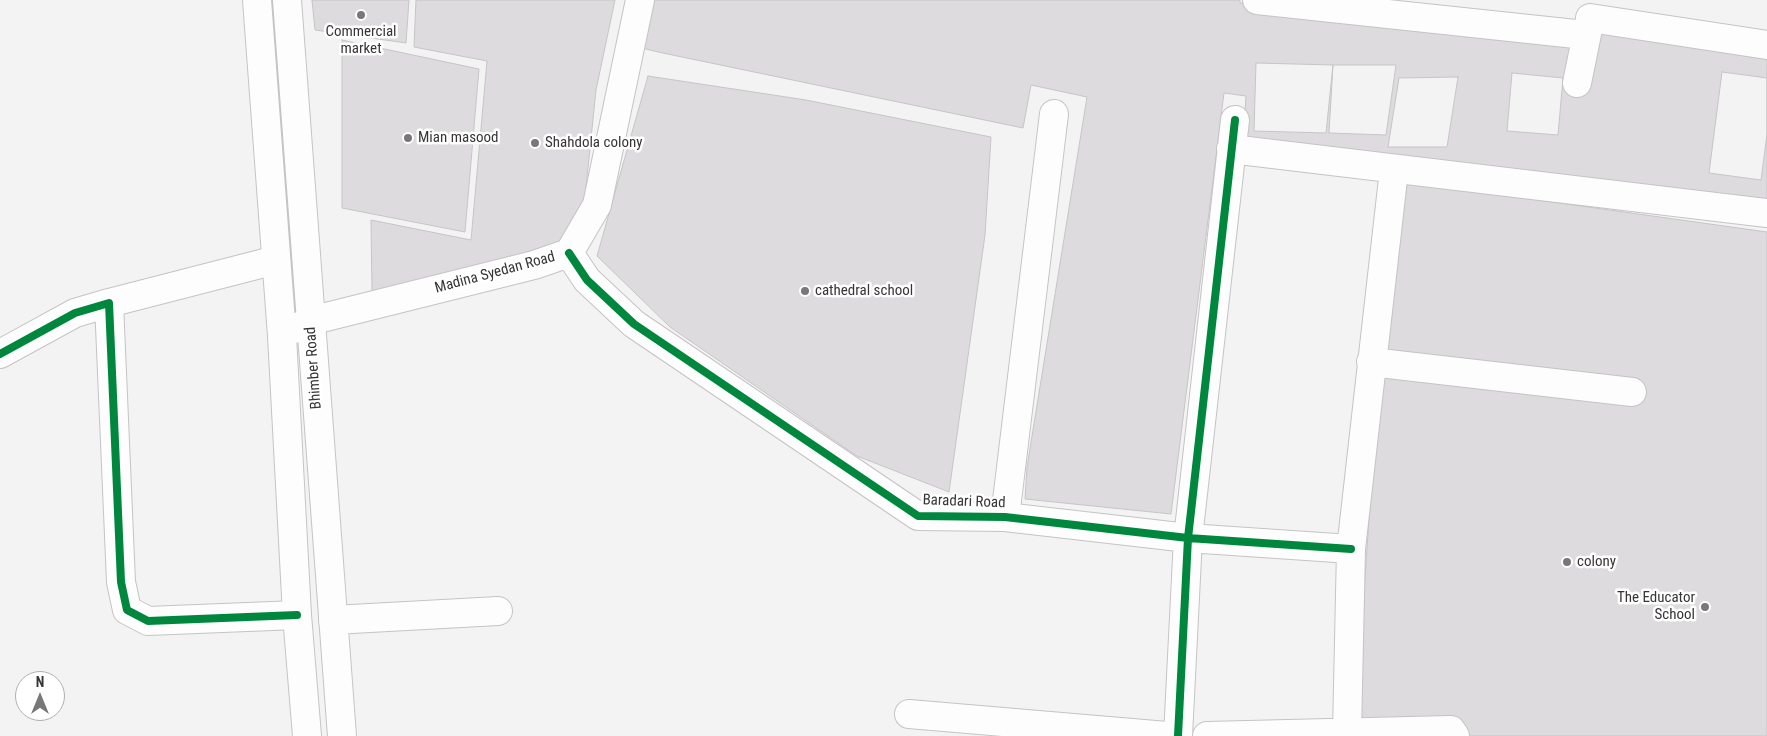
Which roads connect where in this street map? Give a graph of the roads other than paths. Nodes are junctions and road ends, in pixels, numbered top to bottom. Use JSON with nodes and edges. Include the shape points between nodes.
{"nodes":[{"id":1,"x":257,"y":0,"type":"edge"},
{"id":2,"x":287,"y":0,"type":"edge"},
{"id":3,"x":640,"y":0,"type":"edge"},
{"id":4,"x":1257,"y":0,"type":"edge"},
{"id":5,"x":1590,"y":18,"type":"edge"},
{"id":6,"x":1767,"y":44,"type":"edge"},
{"id":7,"x":1577,"y":83,"type":"dead end"},
{"id":8,"x":1054,"y":114,"type":"dead end"},
{"id":9,"x":1234,"y":120,"type":"dead end"},
{"id":10,"x":1231,"y":149,"type":"junction"},
{"id":11,"x":1394,"y":170,"type":"junction"},
{"id":12,"x":1767,"y":213,"type":"edge"},
{"id":13,"x":569,"y":253,"type":"junction"},
{"id":14,"x":276,"y":260,"type":"junction"},
{"id":15,"x":109,"y":303,"type":"junction"},
{"id":16,"x":310,"y":321,"type":"junction"},
{"id":17,"x":282,"y":336,"type":"junction"},
{"id":18,"x":0,"y":354,"type":"edge"},
{"id":19,"x":1371,"y":362,"type":"junction"},
{"id":20,"x":1632,"y":392,"type":"dead end"},
{"id":21,"x":1005,"y":517,"type":"junction"},
{"id":22,"x":1188,"y":538,"type":"junction"},
{"id":23,"x":1350,"y":549,"type":"junction"},
{"id":24,"x":498,"y":611,"type":"dead end"},
{"id":25,"x":296,"y":615,"type":"junction"},
{"id":26,"x":333,"y":620,"type":"junction"},
{"id":27,"x":909,"y":714,"type":"dead end"},
{"id":28,"x":1347,"y":732,"type":"junction"},
{"id":29,"x":306,"y":736,"type":"edge"},
{"id":30,"x":342,"y":736,"type":"edge"},
{"id":31,"x":1166,"y":736,"type":"edge"},
{"id":32,"x":1178,"y":736,"type":"edge"},
{"id":33,"x":1207,"y":736,"type":"edge"},
{"id":34,"x":1455,"y":736,"type":"edge"}],
"edges":[{"from":1,"to":14,"type":"street","name":"Bhimber Road"},
{"from":2,"to":16,"type":"street","name":"Bhimber Road"},
{"from":3,"to":13,"type":"street","name":"Madina Syedan Road","via":[[597,205]]},
{"from":4,"to":5,"type":"street"},
{"from":5,"to":6,"type":"street"},
{"from":5,"to":7,"type":"street"},
{"from":8,"to":21,"type":"street"},
{"from":9,"to":10,"type":"street"},
{"from":10,"to":11,"type":"street"},
{"from":10,"to":22,"type":"street"},
{"from":11,"to":12,"type":"street"},
{"from":11,"to":19,"type":"street"},
{"from":13,"to":16,"type":"street","name":"Madina Syedan Road"},
{"from":13,"to":21,"type":"street","name":"Baradari Road","via":[[587,280],[634,324],[918,516]]},
{"from":14,"to":15,"type":"street"},
{"from":14,"to":17,"type":"street","name":"Bhimber Road"},
{"from":15,"to":18,"type":"street","via":[[75,313]]},
{"from":15,"to":25,"type":"street","via":[[121,582],[127,610],[148,621]]},
{"from":16,"to":17,"type":"street","name":"Madina Syedan Road"},
{"from":16,"to":26,"type":"street","name":"Bhimber Road"},
{"from":17,"to":25,"type":"street","name":"Bhimber Road"},
{"from":19,"to":20,"type":"street"},
{"from":19,"to":23,"type":"street"},
{"from":21,"to":22,"type":"street","name":"Baradari Road"},
{"from":22,"to":23,"type":"street","name":"Baradari Road"},
{"from":22,"to":32,"type":"street"},
{"from":23,"to":28,"type":"street"},
{"from":24,"to":26,"type":"street"},
{"from":25,"to":29,"type":"street","name":"Bhimber Road"},
{"from":26,"to":30,"type":"street","name":"Bhimber Road"},
{"from":27,"to":31,"type":"street"},
{"from":28,"to":33,"type":"street"},
{"from":28,"to":34,"type":"street","via":[[1451,730]]}]}
